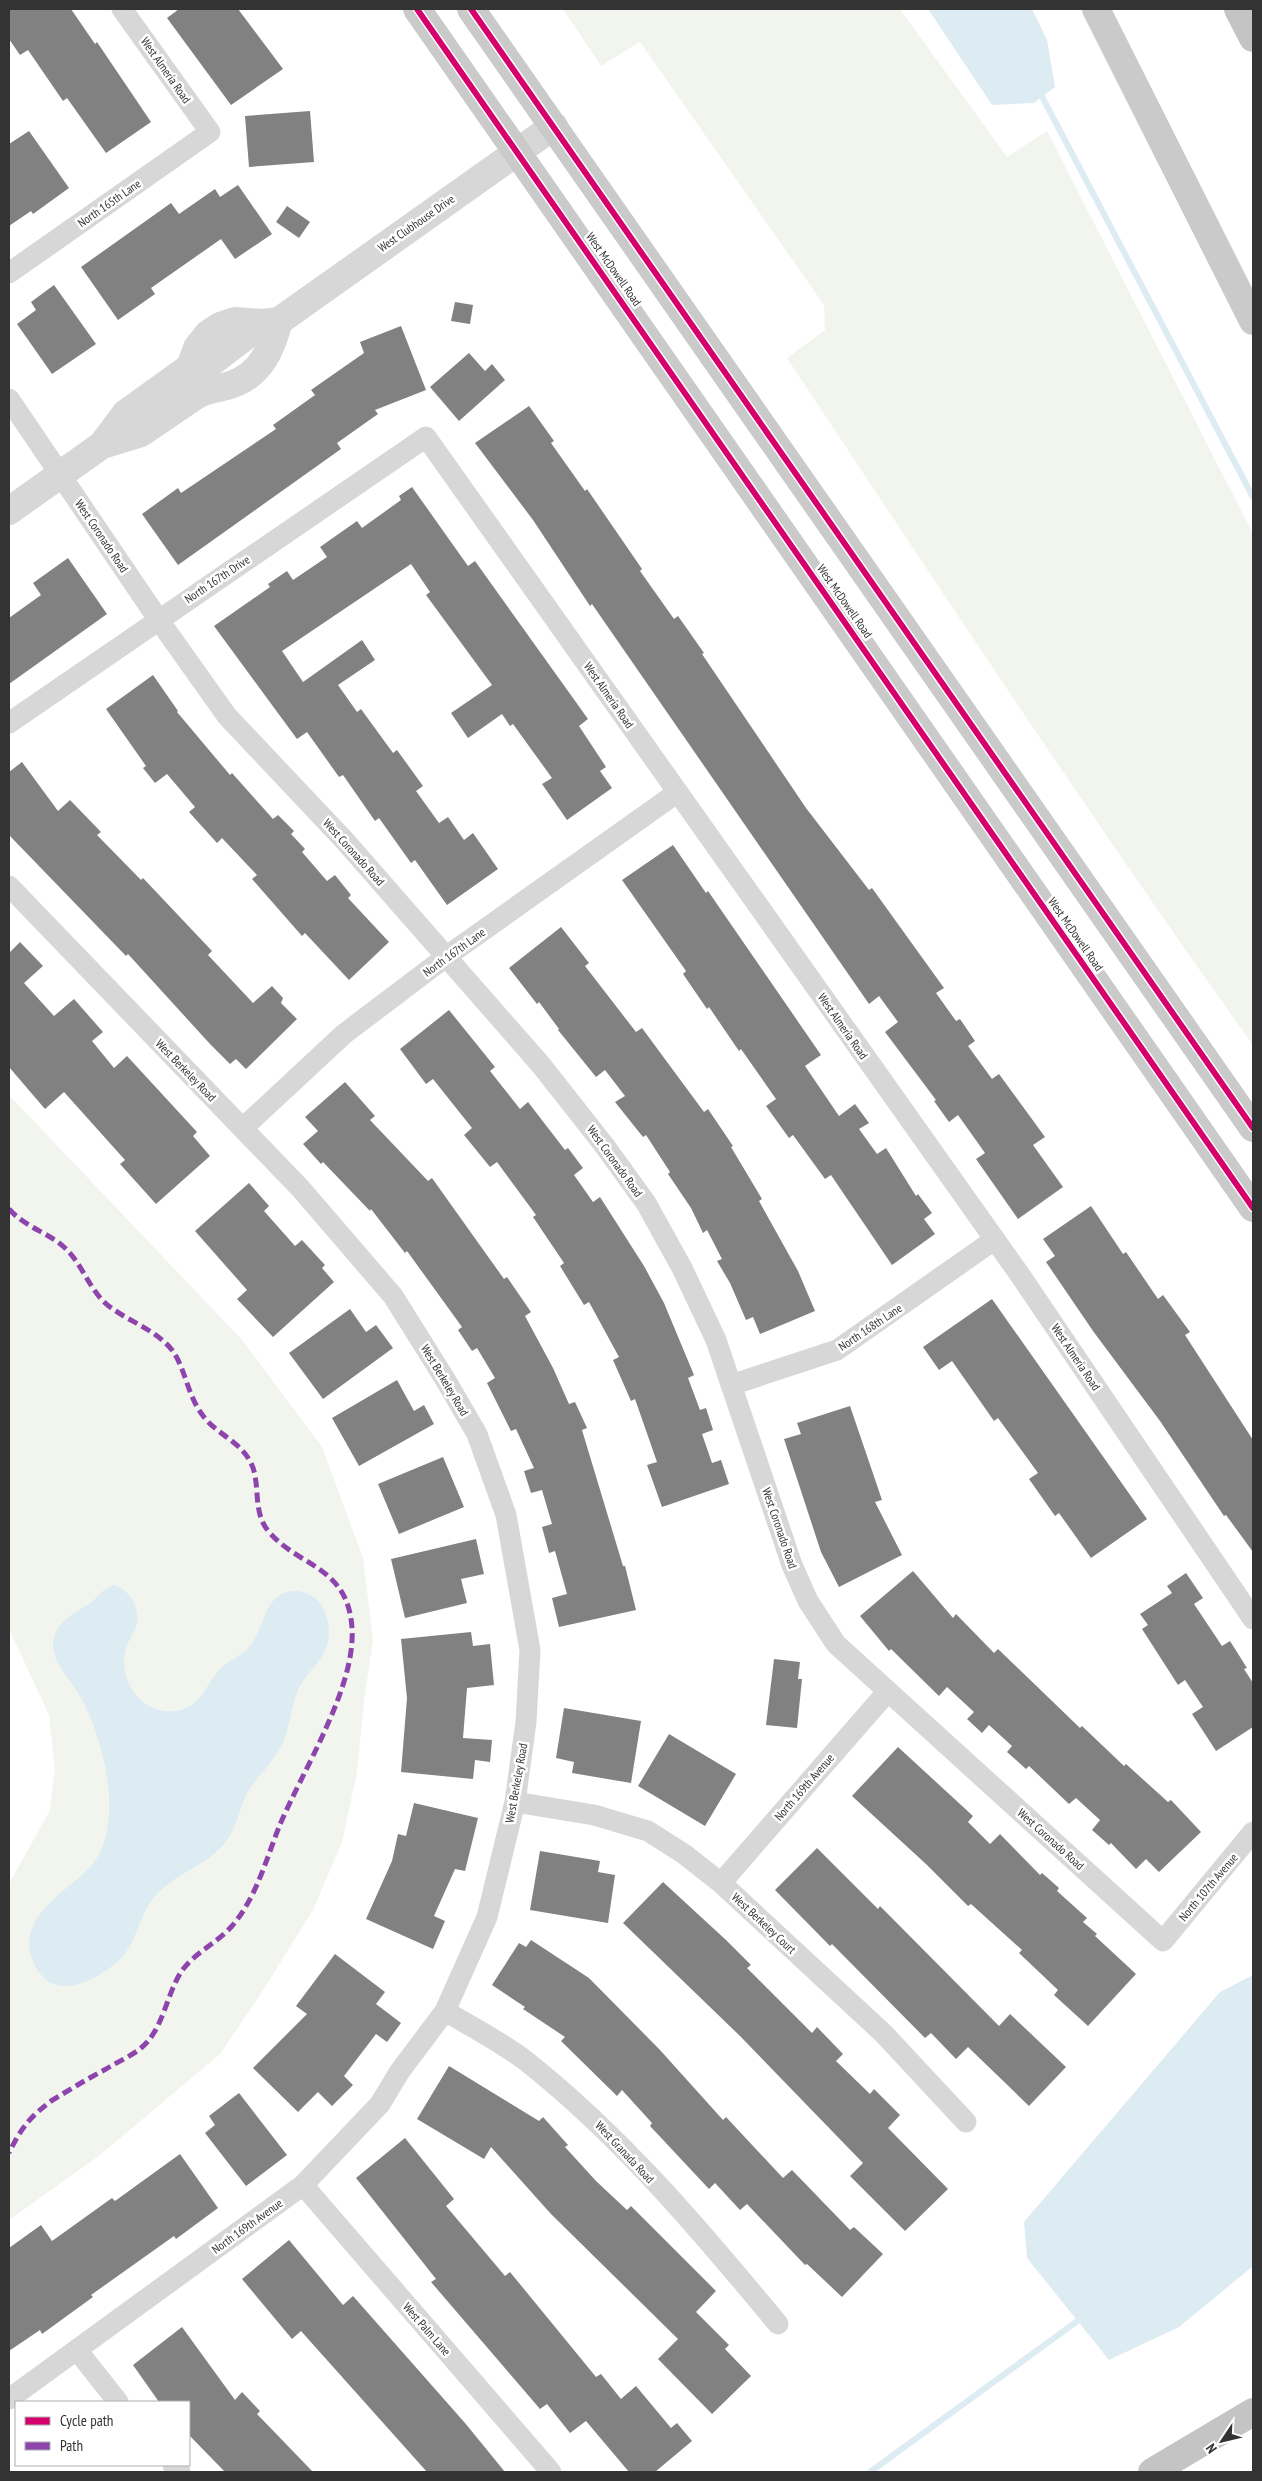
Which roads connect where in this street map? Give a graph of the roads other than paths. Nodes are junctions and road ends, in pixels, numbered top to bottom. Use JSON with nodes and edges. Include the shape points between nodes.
{"nodes":[{"id":1,"x":122,"y":9,"type":"edge"},
{"id":2,"x":417,"y":9,"type":"edge"},
{"id":3,"x":471,"y":9,"type":"edge"},
{"id":4,"x":1096,"y":9,"type":"edge"},
{"id":5,"x":1238,"y":9,"type":"edge"},
{"id":6,"x":1253,"y":38,"type":"edge"},
{"id":7,"x":554,"y":126,"type":"junction"},
{"id":8,"x":210,"y":132,"type":"joint"},
{"id":9,"x":518,"y":151,"type":"junction"},
{"id":10,"x":9,"y":273,"type":"edge"},
{"id":11,"x":1253,"y":321,"type":"edge"},
{"id":12,"x":271,"y":322,"type":"junction"},
{"id":13,"x":190,"y":367,"type":"junction"},
{"id":14,"x":206,"y":390,"type":"junction"},
{"id":15,"x":9,"y":399,"type":"edge"},
{"id":16,"x":426,"y":437,"type":"joint"},
{"id":17,"x":102,"y":445,"type":"junction"},
{"id":18,"x":61,"y":474,"type":"junction"},
{"id":19,"x":9,"y":511,"type":"edge"},
{"id":20,"x":158,"y":619,"type":"junction"},
{"id":21,"x":9,"y":723,"type":"edge"},
{"id":22,"x":678,"y":792,"type":"junction"},
{"id":23,"x":9,"y":886,"type":"edge"},
{"id":24,"x":447,"y":956,"type":"junction"},
{"id":25,"x":243,"y":1128,"type":"junction"},
{"id":26,"x":1253,"y":1128,"type":"edge"},
{"id":27,"x":1253,"y":1208,"type":"edge"},
{"id":28,"x":994,"y":1240,"type":"junction"},
{"id":29,"x":731,"y":1385,"type":"junction"},
{"id":30,"x":1253,"y":1619,"type":"edge"},
{"id":31,"x":888,"y":1691,"type":"junction"},
{"id":32,"x":515,"y":1802,"type":"junction"},
{"id":33,"x":1253,"y":1832,"type":"edge"},
{"id":34,"x":721,"y":1883,"type":"junction"},
{"id":35,"x":1163,"y":1941,"type":"joint"},
{"id":36,"x":445,"y":2011,"type":"junction"},
{"id":37,"x":966,"y":2122,"type":"dead end"},
{"id":38,"x":303,"y":2185,"type":"junction"},
{"id":39,"x":778,"y":2324,"type":"dead end"},
{"id":40,"x":77,"y":2350,"type":"junction"},
{"id":41,"x":9,"y":2400,"type":"edge"},
{"id":42,"x":117,"y":2401,"type":"edge"},
{"id":43,"x":1253,"y":2412,"type":"edge"},
{"id":44,"x":550,"y":2472,"type":"edge"},
{"id":45,"x":1152,"y":2472,"type":"edge"}],
"edges":[{"from":1,"to":8,"type":"street","name":"West Almeria Road"},
{"from":2,"to":9,"type":"main road","name":"West McDowell Road"},
{"from":3,"to":7,"type":"main road"},
{"from":4,"to":11,"type":"main road"},
{"from":5,"to":6,"type":"highway"},
{"from":7,"to":9,"type":"street","name":"West Clubhouse Drive"},
{"from":7,"to":26,"type":"main road"},
{"from":8,"to":10,"type":"street","name":"North 165th Lane"},
{"from":9,"to":12,"type":"street","name":"West Clubhouse Drive"},
{"from":9,"to":27,"type":"main road","name":"West McDowell Road"},
{"from":12,"to":13,"type":"street","name":"West Clubhouse Drive","via":[[209,364]]},
{"from":12,"to":14,"type":"street","name":"West Clubhouse Drive","via":[[264,362],[251,374],[230,385]]},
{"from":13,"to":14,"type":"street"},
{"from":13,"to":17,"type":"street","name":"West Clubhouse Drive","via":[[126,413]]},
{"from":14,"to":17,"type":"street","name":"West Clubhouse Drive","via":[[141,433]]},
{"from":15,"to":18,"type":"street","name":"West Coronado Road"},
{"from":16,"to":20,"type":"street","name":"North 167th Drive"},
{"from":16,"to":22,"type":"street","name":"West Almeria Road"},
{"from":17,"to":18,"type":"street","name":"West Clubhouse Drive"},
{"from":18,"to":19,"type":"street","name":"West Clubhouse Drive"},
{"from":18,"to":20,"type":"street","name":"West Coronado Road"},
{"from":20,"to":21,"type":"street","name":"North 167th Drive"},
{"from":20,"to":24,"type":"street","name":"West Coronado Road","via":[[227,716],[293,784]]},
{"from":22,"to":24,"type":"street","name":"North 167th Lane"},
{"from":22,"to":28,"type":"street","name":"West Almeria Road"},
{"from":23,"to":25,"type":"street","name":"West Berkeley Road"},
{"from":24,"to":25,"type":"street","name":"North 167th Lane","via":[[344,1034]]},
{"from":24,"to":29,"type":"street","name":"West Coronado Road","via":[[542,1065],[646,1204],[682,1268],[716,1340]]},
{"from":25,"to":32,"type":"street","name":"West Berkeley Road","via":[[302,1189],[393,1296],[477,1434],[506,1514],[530,1650],[526,1722]]},
{"from":28,"to":29,"type":"street","name":"North 168th Lane","via":[[837,1350]]},
{"from":28,"to":30,"type":"street","name":"West Almeria Road"},
{"from":29,"to":31,"type":"street","name":"West Coronado Road","via":[[792,1564],[808,1601],[836,1644]]},
{"from":31,"to":34,"type":"street","name":"North 169th Avenue"},
{"from":31,"to":35,"type":"street","name":"West Coronado Road"},
{"from":32,"to":34,"type":"street","name":"West Berkeley Court","via":[[594,1815],[648,1831]]},
{"from":32,"to":36,"type":"street","name":"West Berkeley Road","via":[[487,1917]]},
{"from":33,"to":35,"type":"street","name":"North 107th Avenue"},
{"from":34,"to":37,"type":"street","name":"West Berkeley Court","via":[[884,2034]]},
{"from":36,"to":38,"type":"street","name":"North 169th Avenue","via":[[400,2071],[380,2104]]},
{"from":36,"to":39,"type":"street","name":"West Granada Road","via":[[524,2060],[600,2124],[714,2247]]},
{"from":38,"to":40,"type":"street","name":"North 169th Avenue"},
{"from":38,"to":44,"type":"street","name":"West Palm Lane"},
{"from":40,"to":41,"type":"street","name":"North 169th Avenue"},
{"from":40,"to":42,"type":"street"},
{"from":43,"to":45,"type":"highway"}]}
